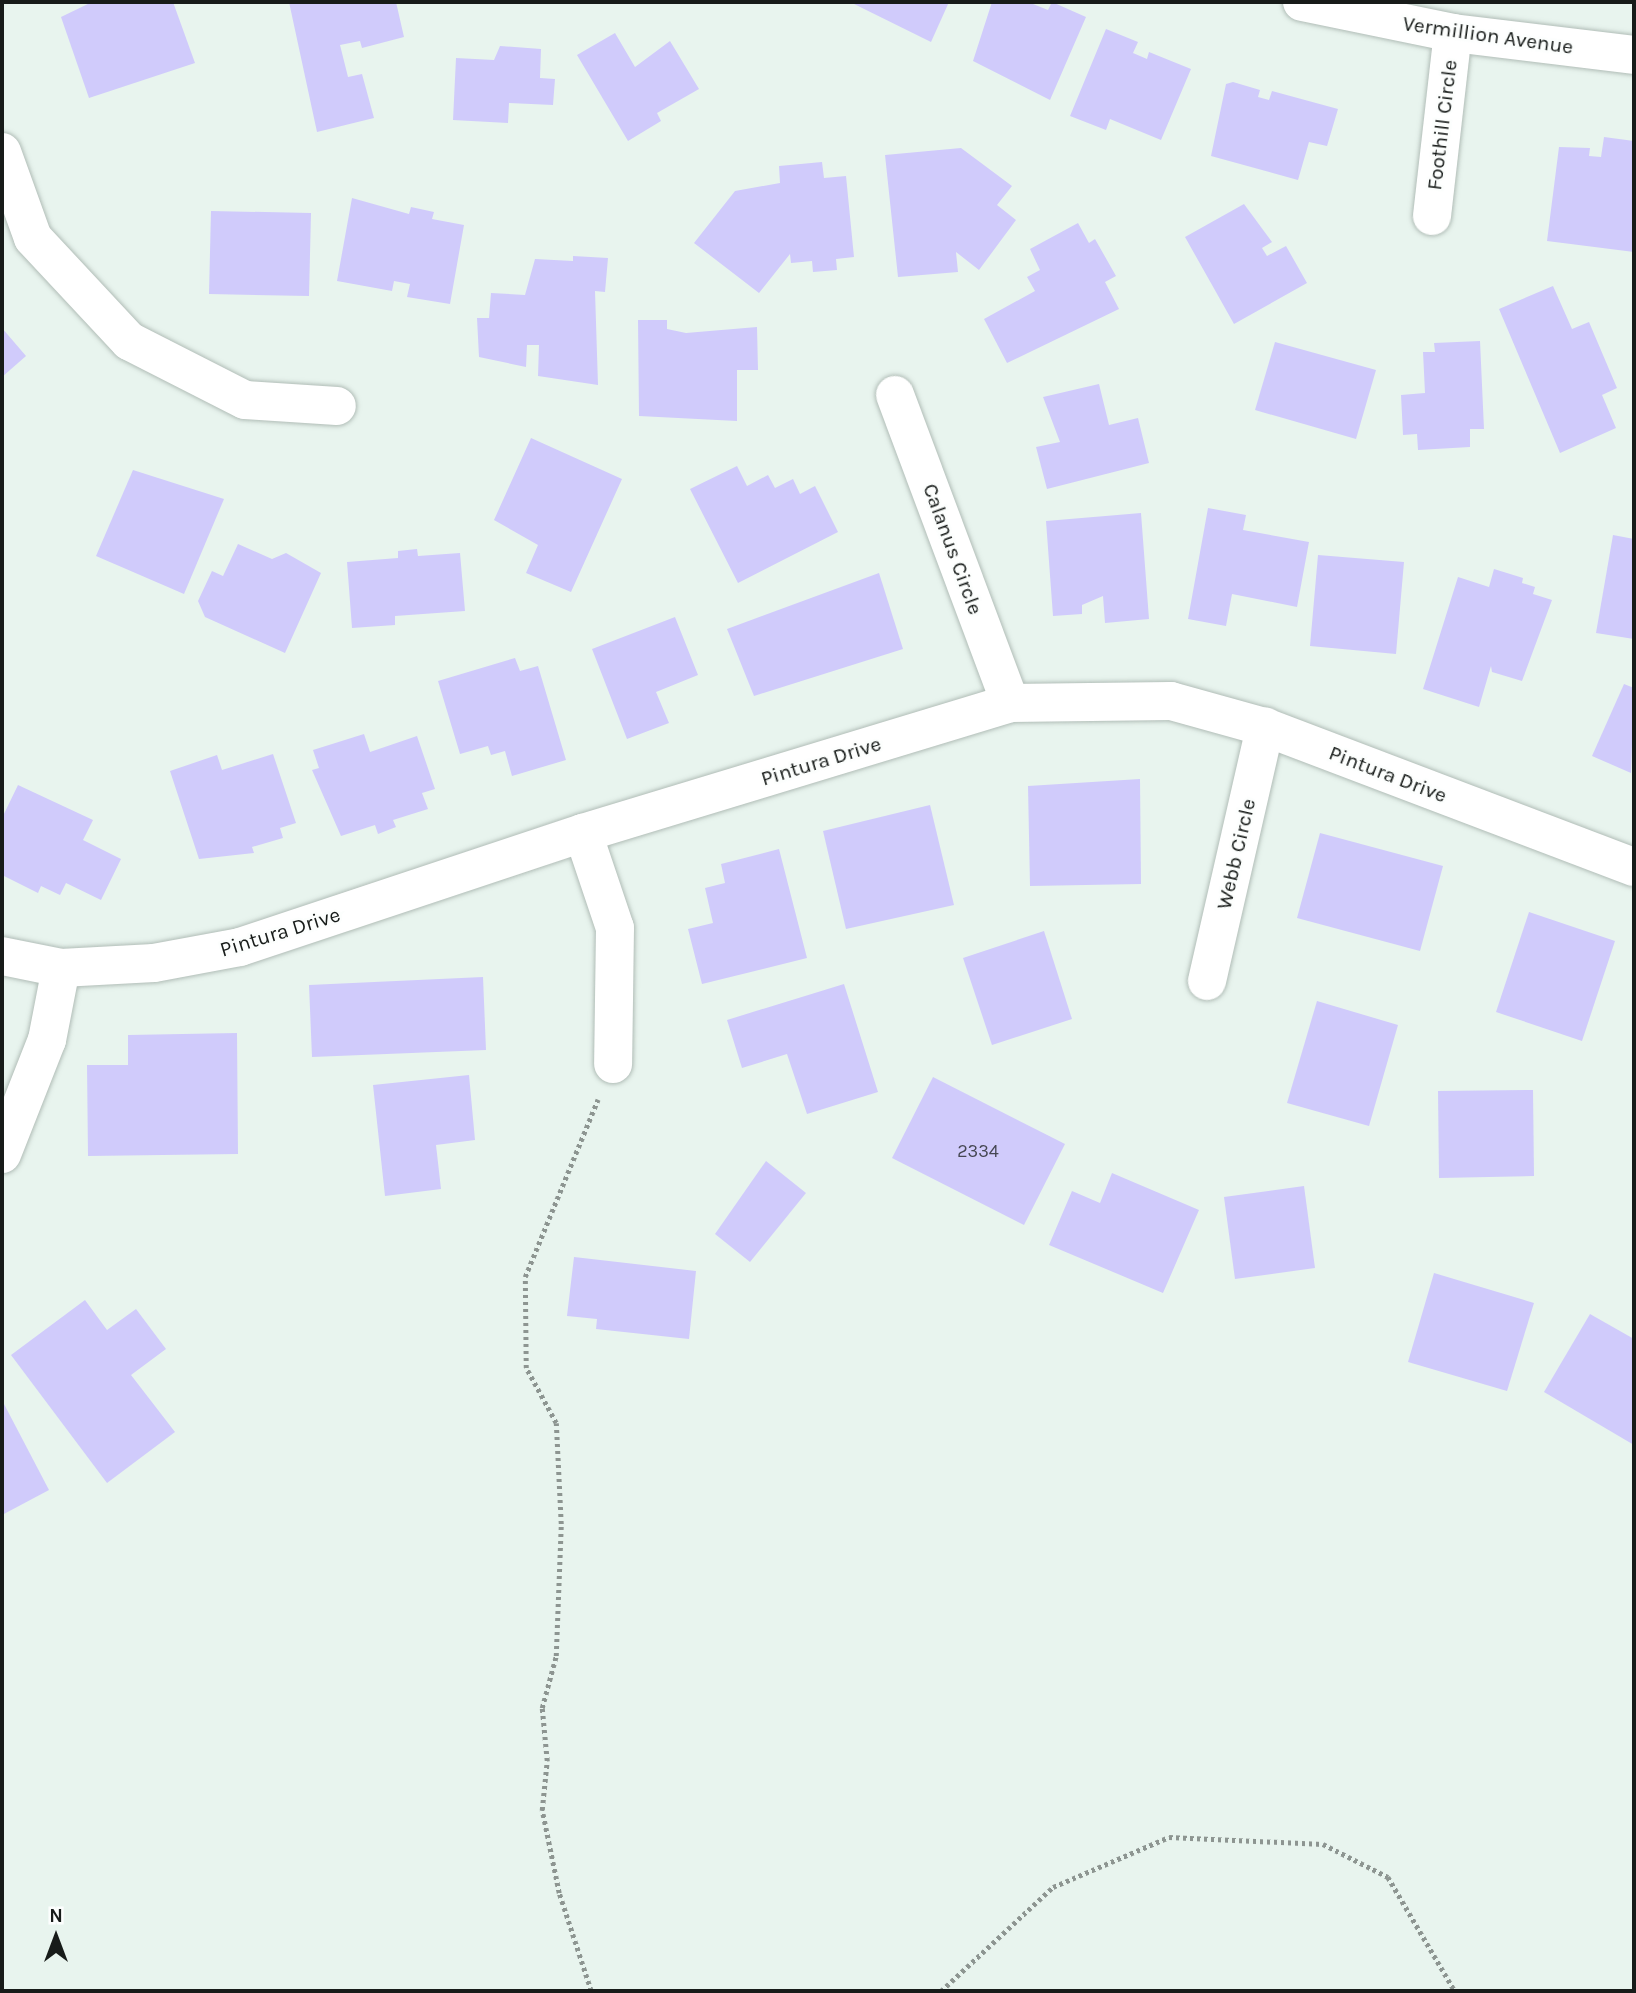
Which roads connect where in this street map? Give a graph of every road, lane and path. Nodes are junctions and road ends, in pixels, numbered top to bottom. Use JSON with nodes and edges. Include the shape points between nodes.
{"nodes":[{"id":1,"x":1302,"y":2,"type":"edge"},
{"id":2,"x":1453,"y":33,"type":"junction"},
{"id":3,"x":1634,"y":55,"type":"edge"},
{"id":4,"x":2,"y":152,"type":"edge"},
{"id":5,"x":1432,"y":216,"type":"dead end"},
{"id":6,"x":895,"y":395,"type":"dead end"},
{"id":7,"x":337,"y":406,"type":"dead end"},
{"id":8,"x":1010,"y":704,"type":"junction"},
{"id":9,"x":1265,"y":727,"type":"junction"},
{"id":10,"x":583,"y":833,"type":"junction"},
{"id":11,"x":1634,"y":867,"type":"edge"},
{"id":12,"x":2,"y":956,"type":"edge"},
{"id":13,"x":61,"y":968,"type":"junction"},
{"id":14,"x":1207,"y":981,"type":"dead end"},
{"id":15,"x":613,"y":1064,"type":"joint"},
{"id":16,"x":2,"y":1154,"type":"edge"},
{"id":17,"x":591,"y":1991,"type":"edge"},
{"id":18,"x":941,"y":1991,"type":"edge"},
{"id":19,"x":1455,"y":1991,"type":"edge"}],
"edges":[{"from":1,"to":2,"type":"street","name":"Vermillion Avenue"},
{"from":2,"to":3,"type":"street","name":"Vermillion Avenue"},
{"from":2,"to":5,"type":"street","name":"Foothill Circle"},
{"from":4,"to":7,"type":"street","via":[[33,238],[129,341],[246,400]]},
{"from":6,"to":8,"type":"street","name":"Calanus Circle"},
{"from":8,"to":9,"type":"street","name":"Pintura Drive","via":[[1171,701]]},
{"from":8,"to":10,"type":"street","name":"Pintura Drive"},
{"from":9,"to":11,"type":"street","name":"Pintura Drive"},
{"from":9,"to":14,"type":"street","name":"Webb Circle"},
{"from":10,"to":13,"type":"street","name":"Pintura Drive","via":[[240,947],[154,963]]},
{"from":10,"to":15,"type":"street","via":[[615,928]]},
{"from":12,"to":13,"type":"street","name":"Pintura Drive"},
{"from":13,"to":16,"type":"street","via":[[47,1040]]},
{"from":15,"to":17,"type":"path","via":[[525,1277],[526,1368],[556,1423],[561,1524],[556,1656],[542,1708],[547,1761],[542,1810],[559,1893]]},
{"from":18,"to":19,"type":"path","via":[[1053,1887],[1169,1837],[1323,1844],[1388,1877]]}]}
